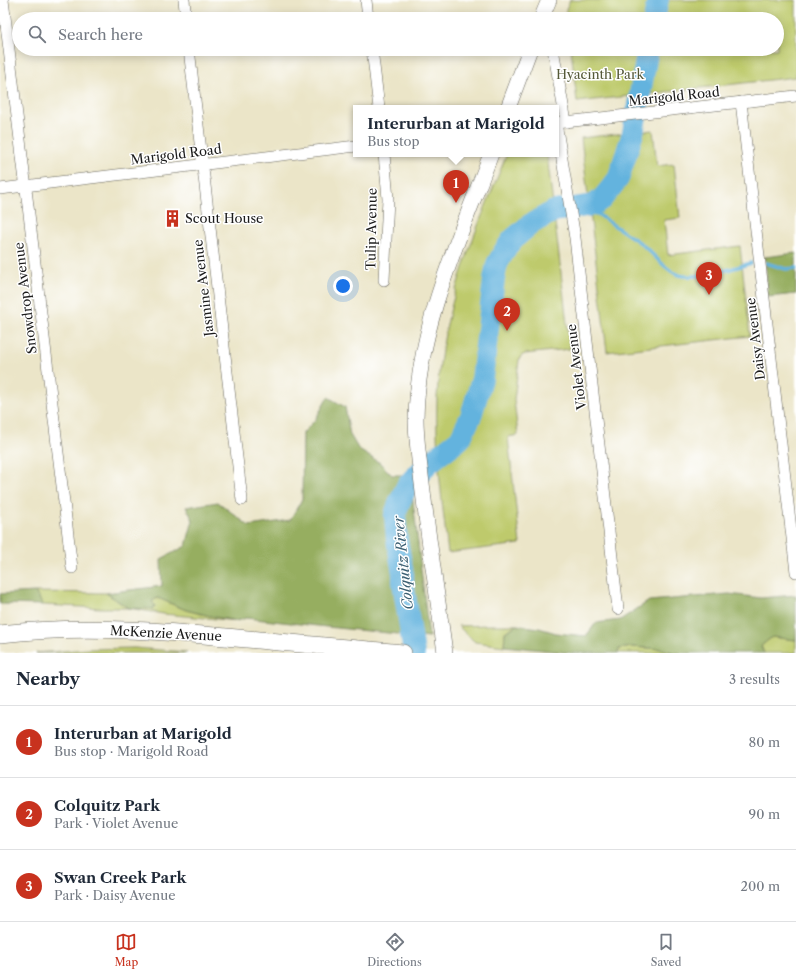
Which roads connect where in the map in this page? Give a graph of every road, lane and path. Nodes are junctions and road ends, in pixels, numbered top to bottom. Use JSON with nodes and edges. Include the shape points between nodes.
{"nodes":[{"id":1,"x":3,"y":0,"type":"edge"},
{"id":2,"x":184,"y":0,"type":"edge"},
{"id":3,"x":366,"y":0,"type":"edge"},
{"id":4,"x":549,"y":0,"type":"edge"},
{"id":5,"x":185,"y":12,"type":"edge"},
{"id":6,"x":367,"y":12,"type":"edge"},
{"id":7,"x":544,"y":12,"type":"edge"},
{"id":8,"x":190,"y":56,"type":"edge"},
{"id":9,"x":373,"y":56,"type":"edge"},
{"id":10,"x":527,"y":56,"type":"edge"},
{"id":11,"x":554,"y":56,"type":"edge"},
{"id":12,"x":796,"y":96,"type":"edge"},
{"id":13,"x":742,"y":102,"type":"junction"},
{"id":14,"x":379,"y":105,"type":"edge"},
{"id":15,"x":509,"y":105,"type":"edge"},
{"id":16,"x":558,"y":105,"type":"edge"},
{"id":17,"x":559,"y":123,"type":"edge"},
{"id":18,"x":353,"y":146,"type":"edge"},
{"id":19,"x":384,"y":157,"type":"edge"},
{"id":20,"x":490,"y":157,"type":"edge"},
{"id":21,"x":202,"y":165,"type":"junction"},
{"id":22,"x":25,"y":186,"type":"junction"},
{"id":23,"x":0,"y":189,"type":"edge"},
{"id":24,"x":384,"y":280,"type":"dead end"},
{"id":25,"x":242,"y":500,"type":"dead end"},
{"id":26,"x":72,"y":568,"type":"dead end"},
{"id":27,"x":796,"y":572,"type":"edge"},
{"id":28,"x":618,"y":609,"type":"dead end"},
{"id":29,"x":0,"y":634,"type":"edge"},
{"id":30,"x":403,"y":653,"type":"edge"},
{"id":31,"x":445,"y":653,"type":"edge"}],
"edges":[{"from":1,"to":22,"type":"street","name":"Snowdrop Avenue"},
{"from":2,"to":5,"type":"street"},
{"from":3,"to":6,"type":"street"},
{"from":4,"to":7,"type":"main road"},
{"from":8,"to":21,"type":"street","name":"Jasmine Avenue"},
{"from":9,"to":14,"type":"street"},
{"from":10,"to":15,"type":"main road"},
{"from":11,"to":16,"type":"street","name":"Violet Avenue"},
{"from":12,"to":13,"type":"street","name":"Marigold Road"},
{"from":13,"to":17,"type":"street","name":"Marigold Road"},
{"from":13,"to":27,"type":"street","name":"Daisy Avenue"},
{"from":17,"to":28,"type":"street","name":"Violet Avenue"},
{"from":18,"to":21,"type":"street","name":"Marigold Road"},
{"from":19,"to":24,"type":"street","name":"Tulip Avenue","via":[[388,199]]},
{"from":20,"to":31,"type":"main road","via":[[447,268],[432,316],[420,370],[416,419],[418,450]]},
{"from":21,"to":22,"type":"street","name":"Marigold Road"},
{"from":21,"to":25,"type":"street","name":"Jasmine Avenue"},
{"from":22,"to":23,"type":"street","name":"Marigold Road"},
{"from":22,"to":26,"type":"street","name":"Snowdrop Avenue"},
{"from":29,"to":30,"type":"main road","name":"McKenzie Avenue","via":[[38,630],[145,631]]}]}
